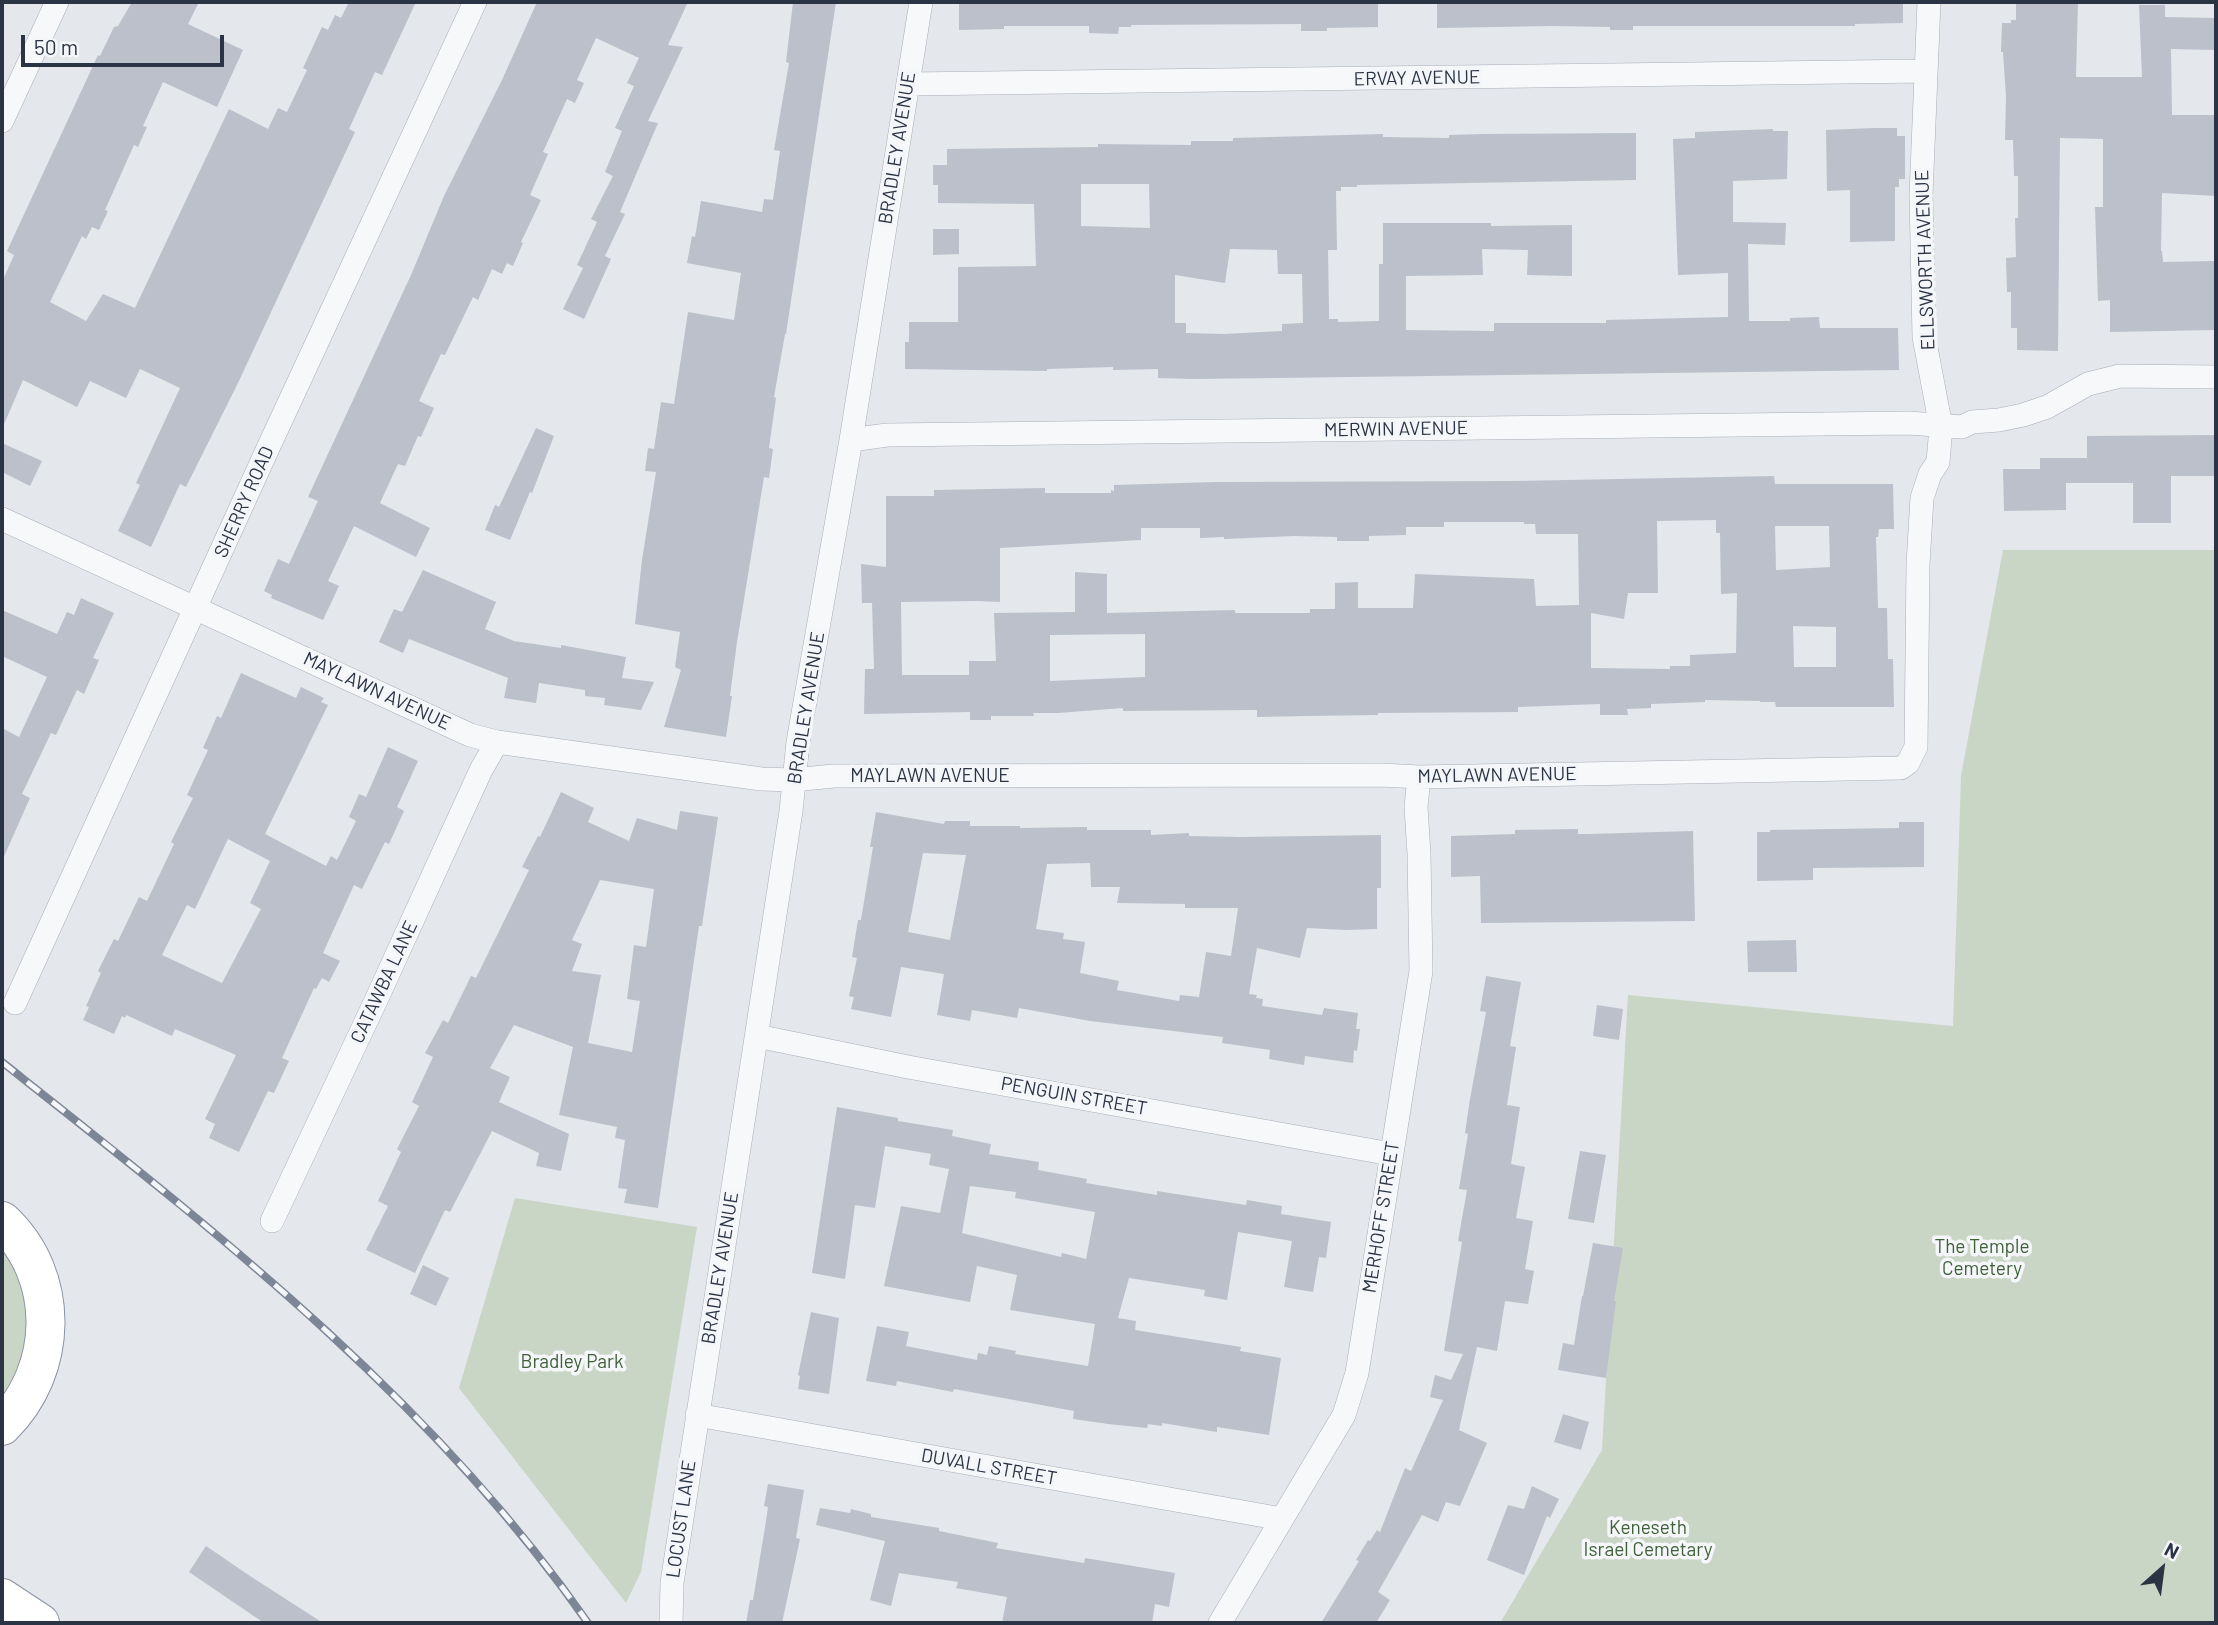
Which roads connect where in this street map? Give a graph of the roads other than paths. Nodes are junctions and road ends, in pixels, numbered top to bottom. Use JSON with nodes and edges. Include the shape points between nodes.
{"nodes":[{"id":1,"x":57,"y":2,"type":"edge"},
{"id":2,"x":475,"y":2,"type":"edge"},
{"id":3,"x":921,"y":2,"type":"edge"},
{"id":4,"x":1929,"y":2,"type":"edge"},
{"id":5,"x":1925,"y":71,"type":"junction"},
{"id":6,"x":908,"y":84,"type":"junction"},
{"id":7,"x":2,"y":121,"type":"edge"},
{"id":8,"x":2216,"y":377,"type":"edge"},
{"id":9,"x":1941,"y":427,"type":"junction"},
{"id":10,"x":851,"y":440,"type":"junction"},
{"id":11,"x":2,"y":519,"type":"edge"},
{"id":12,"x":196,"y":608,"type":"junction"},
{"id":13,"x":497,"y":742,"type":"junction"},
{"id":14,"x":1908,"y":763,"type":"joint"},
{"id":15,"x":1419,"y":777,"type":"junction"},
{"id":16,"x":793,"y":780,"type":"junction"},
{"id":17,"x":15,"y":1003,"type":"dead end"},
{"id":18,"x":757,"y":1036,"type":"junction"},
{"id":19,"x":1391,"y":1154,"type":"junction"},
{"id":20,"x":2,"y":1222,"type":"edge"},
{"id":21,"x":272,"y":1222,"type":"dead end"},
{"id":22,"x":697,"y":1415,"type":"junction"},
{"id":23,"x":2,"y":1426,"type":"edge"},
{"id":24,"x":1282,"y":1519,"type":"junction"},
{"id":25,"x":2,"y":1598,"type":"edge"},
{"id":26,"x":40,"y":1623,"type":"edge"},
{"id":27,"x":671,"y":1623,"type":"edge"},
{"id":28,"x":1220,"y":1623,"type":"edge"}],
"edges":[{"from":1,"to":7,"type":"street"},
{"from":2,"to":12,"type":"street","name":"SHERRY ROAD"},
{"from":3,"to":6,"type":"street","name":"BRADLEY AVENUE"},
{"from":4,"to":5,"type":"street","name":"ELLSWORTH AVENUE"},
{"from":5,"to":6,"type":"street","name":"ERVAY AVENUE"},
{"from":5,"to":9,"type":"street","name":"ELLSWORTH AVENUE","via":[[1924,337]]},
{"from":6,"to":10,"type":"street","name":"BRADLEY AVENUE"},
{"from":8,"to":9,"type":"street","name":"MERWIN AVENUE","via":[[2106,378],[2023,415]]},
{"from":9,"to":10,"type":"street","name":"MERWIN AVENUE","via":[[957,434]]},
{"from":9,"to":14,"type":"street","name":"ELLSWORTH AVENUE","via":[[1938,462],[1922,498],[1916,747]]},
{"from":10,"to":16,"type":"street","name":"BRADLEY AVENUE"},
{"from":11,"to":12,"type":"street","name":"MAYLAWN AVENUE"},
{"from":12,"to":13,"type":"street","name":"MAYLAWN AVENUE","via":[[470,735]]},
{"from":12,"to":17,"type":"street","name":"SHERRY ROAD"},
{"from":13,"to":16,"type":"street","name":"MAYLAWN AVENUE"},
{"from":13,"to":21,"type":"street","name":"CATAWBA LANE"},
{"from":14,"to":15,"type":"street","name":"MAYLAWN AVENUE","via":[[1901,768]]},
{"from":15,"to":16,"type":"street","name":"MAYLAWN AVENUE","via":[[834,776]]},
{"from":15,"to":19,"type":"street","name":"MERHOFF STREET","via":[[1421,971]]},
{"from":16,"to":18,"type":"street","name":"BRADLEY AVENUE"},
{"from":18,"to":19,"type":"street","name":"PENGUIN STREET"},
{"from":18,"to":22,"type":"street","name":"BRADLEY AVENUE"},
{"from":19,"to":24,"type":"street","name":"MERHOFF STREET","via":[[1357,1373],[1343,1415]]},
{"from":20,"to":23,"type":"highway","via":[[30,1256],[46,1310],[42,1359],[28,1390]]},
{"from":22,"to":24,"type":"street","name":"DUVALL STREET"},
{"from":22,"to":27,"type":"street","name":"LOCUST LANE","via":[[672,1583]]},
{"from":24,"to":28,"type":"street","name":"MERHOFF STREET"},
{"from":25,"to":26,"type":"highway"}]}
